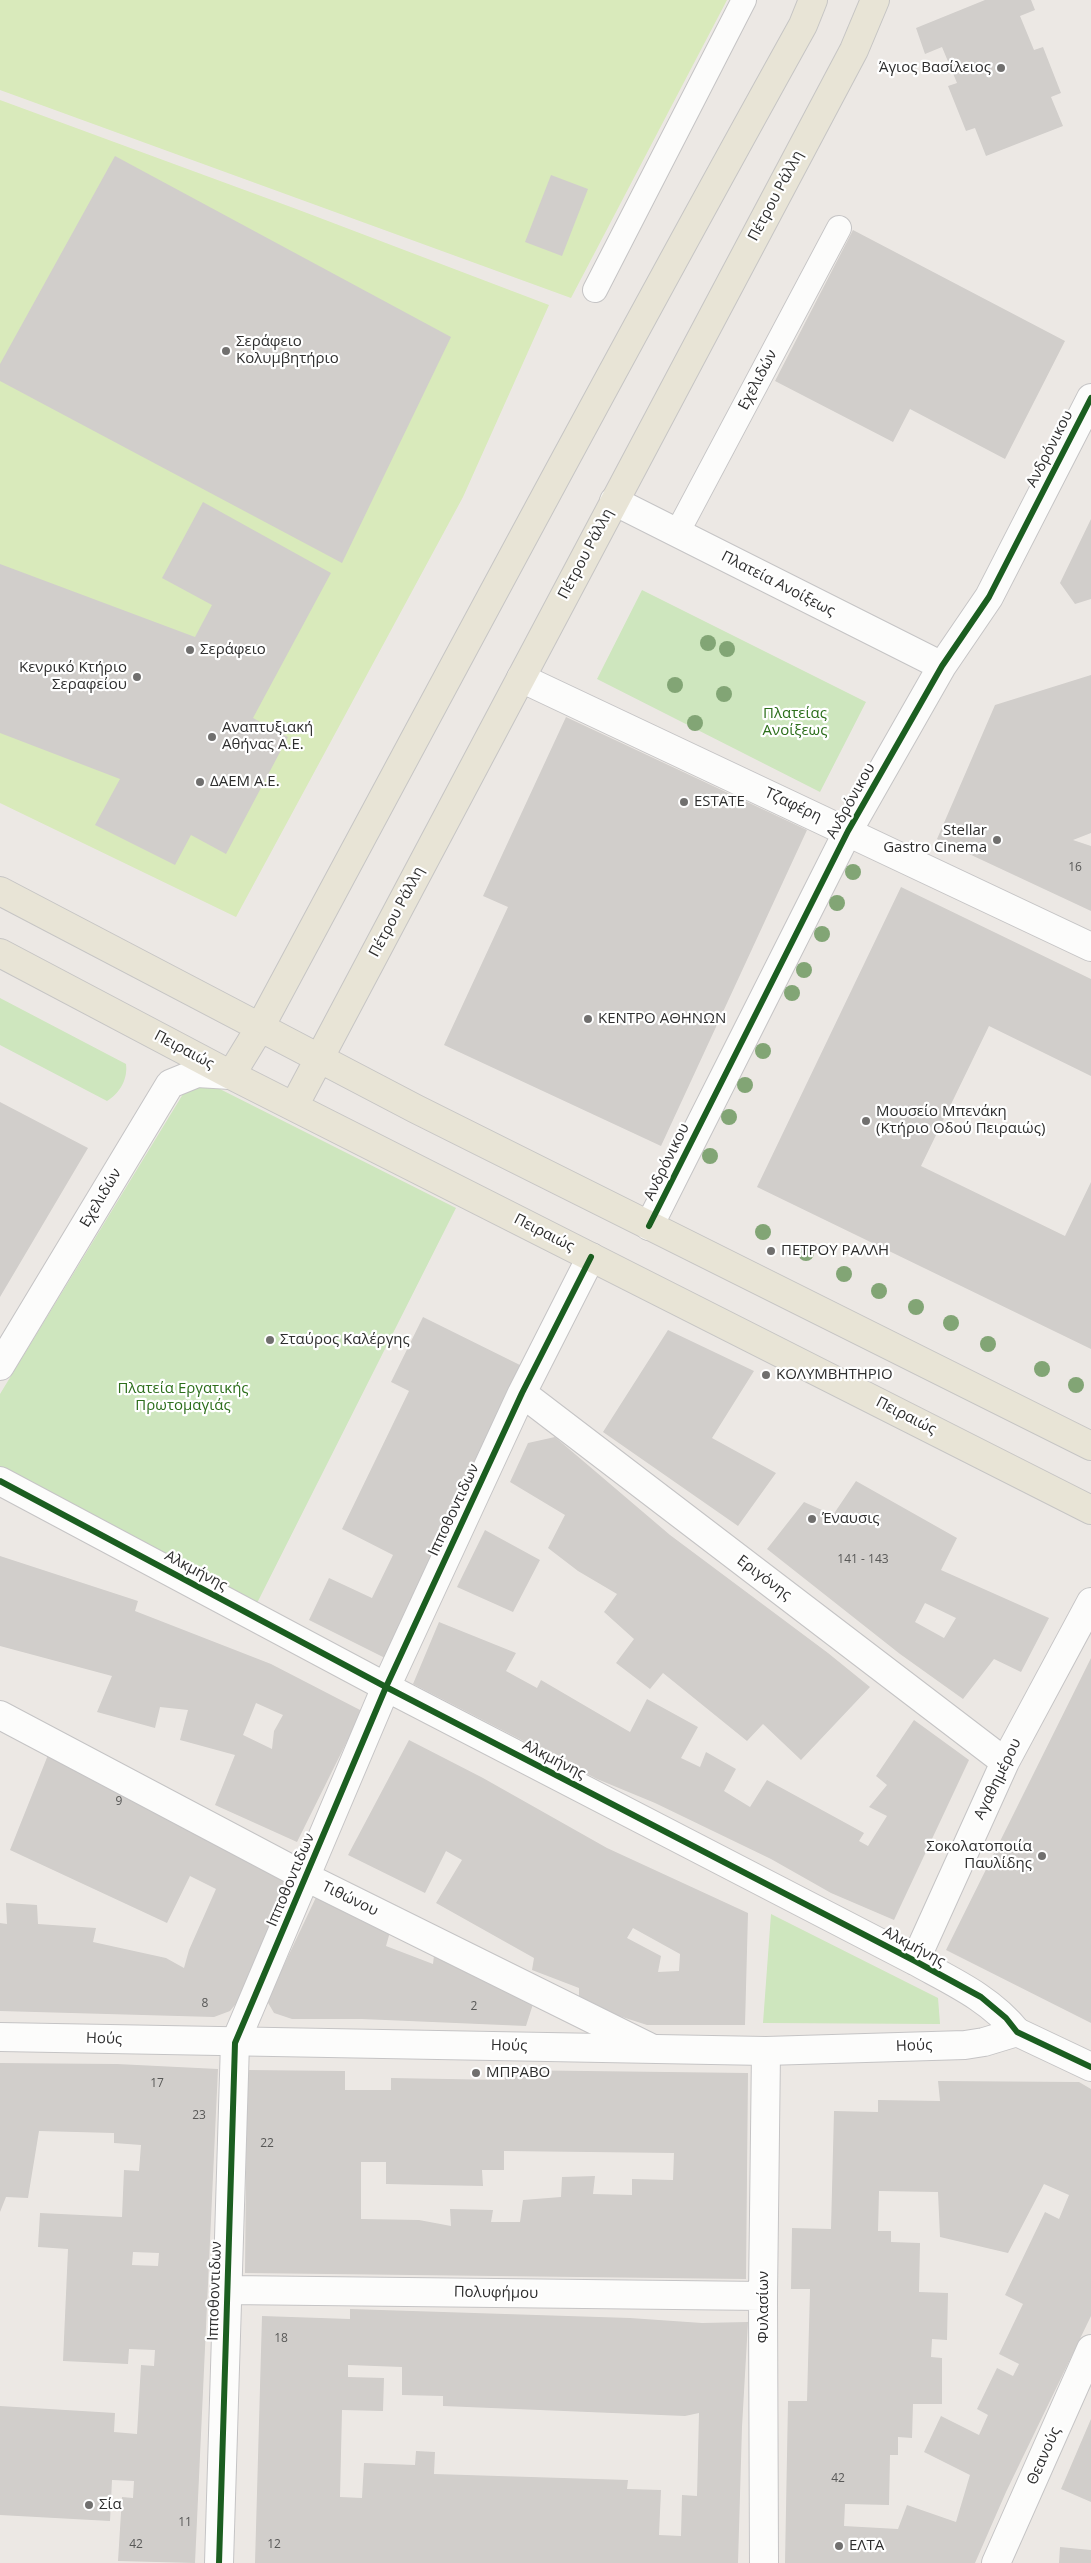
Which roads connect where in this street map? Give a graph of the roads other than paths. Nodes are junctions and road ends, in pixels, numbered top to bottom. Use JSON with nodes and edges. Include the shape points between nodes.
{"nodes":[{"id":1,"x":744,"y":0,"type":"edge"},
{"id":2,"x":813,"y":0,"type":"edge"},
{"id":3,"x":876,"y":0,"type":"edge"},
{"id":4,"x":839,"y":228,"type":"dead end"},
{"id":5,"x":595,"y":290,"type":"dead end"},
{"id":6,"x":1091,"y":398,"type":"edge"},
{"id":7,"x":614,"y":501,"type":"junction"},
{"id":8,"x":677,"y":532,"type":"junction"},
{"id":9,"x":942,"y":666,"type":"junction"},
{"id":10,"x":521,"y":678,"type":"junction"},
{"id":11,"x":848,"y":831,"type":"junction"},
{"id":12,"x":0,"y":892,"type":"edge"},
{"id":13,"x":1091,"y":947,"type":"edge"},
{"id":14,"x":0,"y":953,"type":"edge"},
{"id":15,"x":259,"y":1029,"type":"junction"},
{"id":16,"x":319,"y":1060,"type":"junction"},
{"id":17,"x":231,"y":1075,"type":"junction"},
{"id":18,"x":294,"y":1106,"type":"junction"},
{"id":19,"x":650,"y":1226,"type":"junction"},
{"id":20,"x":591,"y":1257,"type":"junction"},
{"id":21,"x":0,"y":1366,"type":"edge"},
{"id":22,"x":522,"y":1393,"type":"junction"},
{"id":23,"x":1091,"y":1446,"type":"edge"},
{"id":24,"x":0,"y":1481,"type":"edge"},
{"id":25,"x":1091,"y":1510,"type":"edge"},
{"id":26,"x":1091,"y":1602,"type":"edge"},
{"id":27,"x":386,"y":1687,"type":"junction"},
{"id":28,"x":0,"y":1715,"type":"edge"},
{"id":29,"x":1005,"y":1762,"type":"junction"},
{"id":30,"x":306,"y":1877,"type":"junction"},
{"id":31,"x":914,"y":1961,"type":"junction"},
{"id":32,"x":1017,"y":2032,"type":"junction"},
{"id":33,"x":0,"y":2037,"type":"edge"},
{"id":34,"x":235,"y":2043,"type":"junction"},
{"id":35,"x":651,"y":2048,"type":"junction"},
{"id":36,"x":766,"y":2051,"type":"junction"},
{"id":37,"x":1091,"y":2067,"type":"edge"},
{"id":38,"x":228,"y":2290,"type":"junction"},
{"id":39,"x":763,"y":2296,"type":"junction"},
{"id":40,"x":1091,"y":2349,"type":"edge"},
{"id":41,"x":219,"y":2563,"type":"edge"},
{"id":42,"x":764,"y":2563,"type":"edge"},
{"id":43,"x":996,"y":2563,"type":"edge"}],
"edges":[{"from":1,"to":5,"type":"lane"},
{"from":2,"to":15,"type":"main road","via":[[803,25],[617,361]]},
{"from":3,"to":7,"type":"main road","name":"Πέτρου Ράλλη","via":[[854,50]]},
{"from":4,"to":8,"type":"lane","name":"Εχελιδών"},
{"from":6,"to":9,"type":"street","name":"Ανδρόνικου","via":[[989,597]]},
{"from":7,"to":8,"type":"street","name":"Πλατεία Ανοίξεως"},
{"from":7,"to":10,"type":"main road","name":"Πέτρου Ράλλη"},
{"from":8,"to":9,"type":"street","name":"Πλατεία Ανοίξεως"},
{"from":9,"to":11,"type":"street","name":"Ανδρόνικου"},
{"from":10,"to":11,"type":"street","name":"Τζαφέρη"},
{"from":10,"to":16,"type":"main road","name":"Πέτρου Ράλλη"},
{"from":11,"to":13,"type":"street","name":"Τζαφέρη"},
{"from":11,"to":19,"type":"street","name":"Ανδρόνικου"},
{"from":12,"to":15,"type":"main road"},
{"from":14,"to":17,"type":"main road","name":"Πειραιώς"},
{"from":15,"to":16,"type":"main road"},
{"from":15,"to":17,"type":"main road"},
{"from":16,"to":18,"type":"main road","name":"Πέτρου Ράλλη"},
{"from":16,"to":19,"type":"main road"},
{"from":17,"to":18,"type":"main road","name":"Πειραιώς"},
{"from":17,"to":21,"type":"street","name":"Εχελιδών","via":[[197,1073],[170,1084]]},
{"from":18,"to":20,"type":"main road","name":"Πειραιώς"},
{"from":19,"to":23,"type":"main road"},
{"from":20,"to":22,"type":"street","name":"Ιπποθοντιδων"},
{"from":20,"to":25,"type":"main road","name":"Πειραιώς"},
{"from":22,"to":27,"type":"street","name":"Ιπποθοντιδων"},
{"from":22,"to":29,"type":"street","name":"Εριγόνης"},
{"from":24,"to":27,"type":"street","name":"Αλκμήνης"},
{"from":26,"to":29,"type":"street","name":"Αγαθημέρου"},
{"from":27,"to":30,"type":"street","name":"Ιπποθοντιδων"},
{"from":27,"to":31,"type":"street","name":"Αλκμήνης"},
{"from":28,"to":30,"type":"street","name":"Τιθώνου"},
{"from":29,"to":31,"type":"street","name":"Αγαθημέρου"},
{"from":30,"to":34,"type":"street","name":"Ιπποθοντιδων"},
{"from":30,"to":35,"type":"street","name":"Τιθώνου"},
{"from":31,"to":32,"type":"street","name":"Αλκμήνης","via":[[980,1997],[1006,2018]]},
{"from":32,"to":36,"type":"street","name":"Ηούς","via":[[965,2045]]},
{"from":32,"to":37,"type":"street","name":"Αλκμήνης"},
{"from":33,"to":34,"type":"street","name":"Ηούς"},
{"from":34,"to":35,"type":"street","name":"Ηούς"},
{"from":34,"to":38,"type":"street","name":"Ιπποθοντιδων"},
{"from":35,"to":36,"type":"street","name":"Ηούς"},
{"from":36,"to":39,"type":"street","name":"Φυλασίων"},
{"from":38,"to":39,"type":"street","name":"Πολυφήμου"},
{"from":38,"to":41,"type":"street","name":"Ιπποθοντιδων"},
{"from":39,"to":42,"type":"street","name":"Φυλασίων"},
{"from":40,"to":43,"type":"street","name":"Θεανούς"}]}
